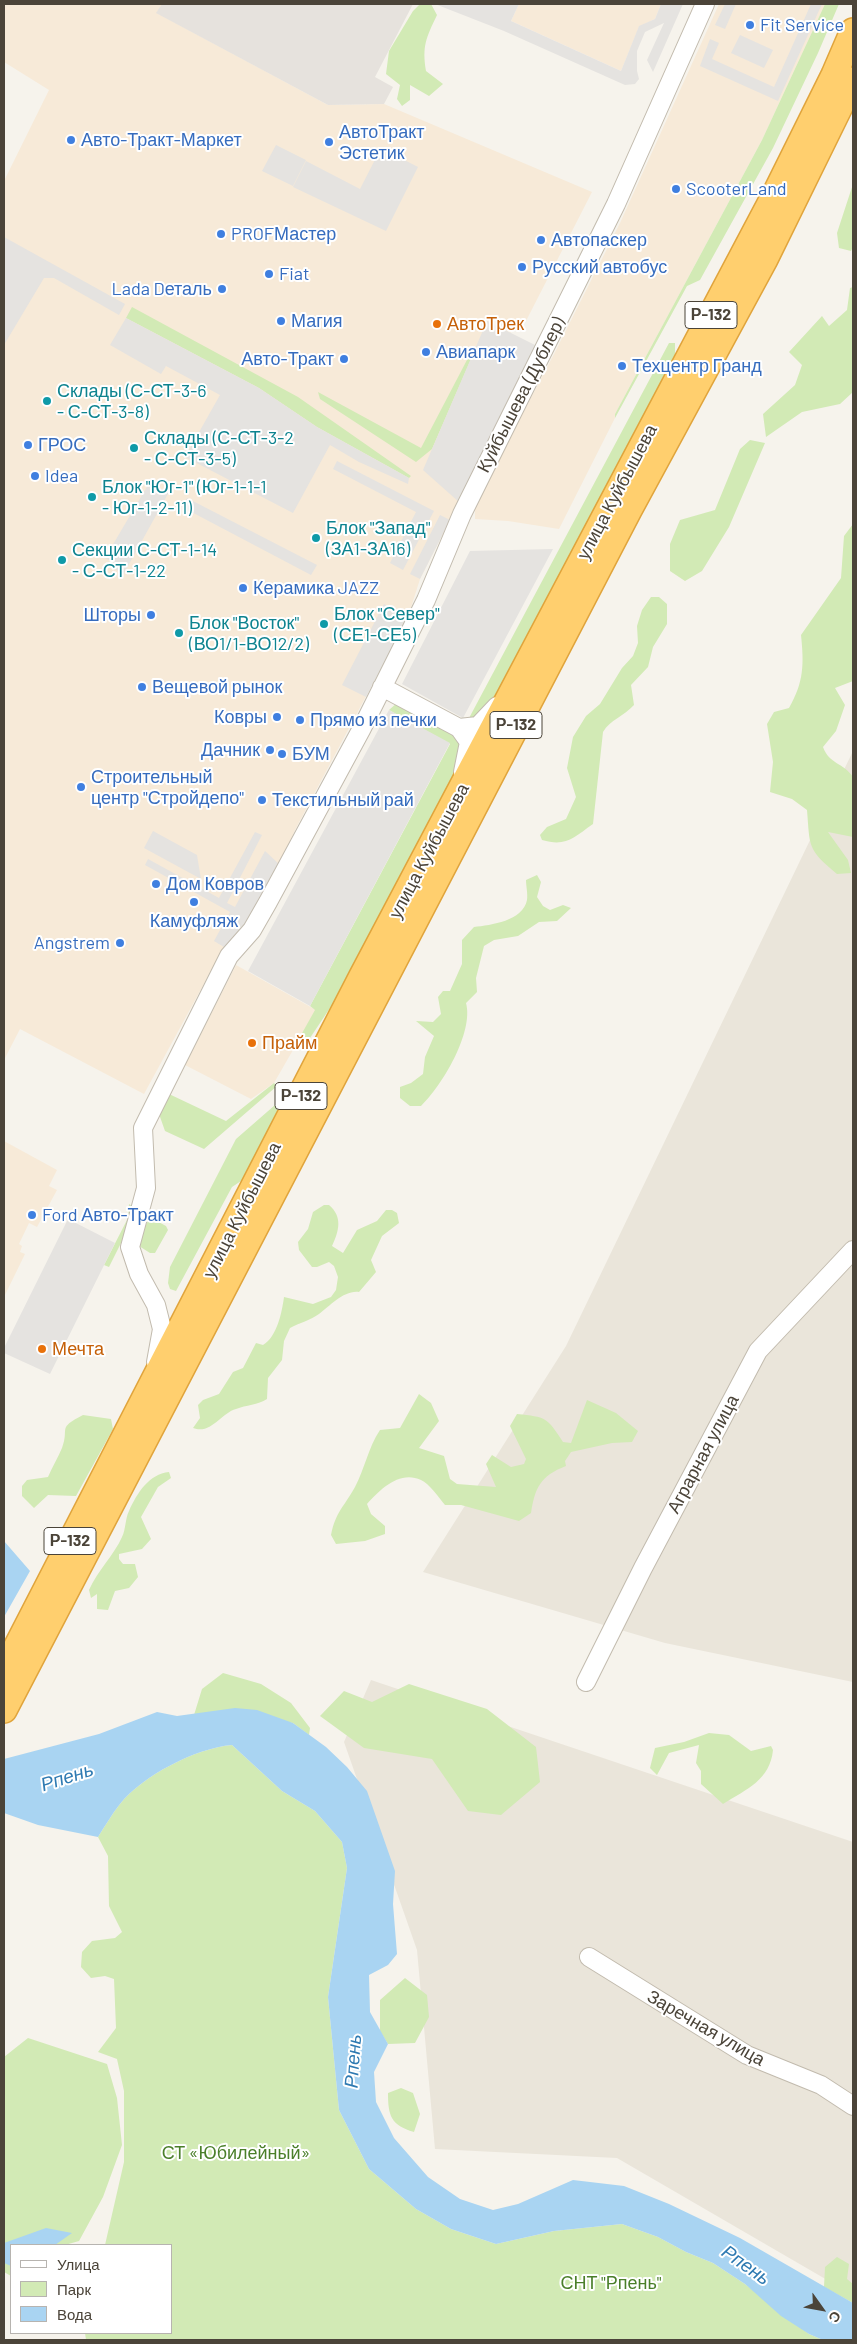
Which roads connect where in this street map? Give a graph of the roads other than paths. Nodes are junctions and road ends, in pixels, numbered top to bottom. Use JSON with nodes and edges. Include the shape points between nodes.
{"nodes":[{"id":1,"x":705,"y":4,"type":"edge"},
{"id":2,"x":853,"y":31,"type":"edge"},
{"id":3,"x":853,"y":80,"type":"edge"},
{"id":4,"x":522,"y":673,"type":"junction"},
{"id":5,"x":382,"y":687,"type":"junction"},
{"id":6,"x":459,"y":728,"type":"junction"},
{"id":7,"x":447,"y":819,"type":"junction"},
{"id":8,"x":853,"y":1250,"type":"edge"},
{"id":9,"x":137,"y":1410,"type":"junction"},
{"id":10,"x":4,"y":1671,"type":"edge"},
{"id":11,"x":586,"y":1682,"type":"dead end"},
{"id":12,"x":4,"y":1710,"type":"edge"},
{"id":13,"x":589,"y":1957,"type":"dead end"},
{"id":14,"x":853,"y":2106,"type":"edge"}],
"edges":[{"from":1,"to":5,"type":"street","name":"Куйбышева (Дублер)","via":[[616,204],[462,514],[426,600]]},
{"from":2,"to":4,"type":"highway","name":"улица Куйбышева","number":"Р-132","via":[[769,204]]},
{"from":3,"to":12,"type":"highway","name":"улица Куйбышева","number":"Р-132","via":[[765,259],[629,510]]},
{"from":4,"to":6,"type":"street","via":[[508,695],[478,726]]},
{"from":4,"to":7,"type":"highway","name":"улица Куйбышева","number":"Р-132"},
{"from":5,"to":6,"type":"street"},
{"from":5,"to":9,"type":"street","name":"Куйбышева (Дублер)","via":[[252,930],[229,956],[143,1128],[146,1188],[130,1247],[162,1329],[158,1357]]},
{"from":6,"to":7,"type":"street","via":[[469,742],[462,777]]},
{"from":7,"to":9,"type":"highway","name":"улица Куйбышева","number":"Р-132"},
{"from":8,"to":11,"type":"street","name":"Аграрная улица","via":[[758,1351],[642,1568]]},
{"from":9,"to":10,"type":"highway","name":"улица Куйбышева","number":"Р-132"},
{"from":13,"to":14,"type":"street","name":"Заречная улица","via":[[747,2055],[821,2085]]}]}
